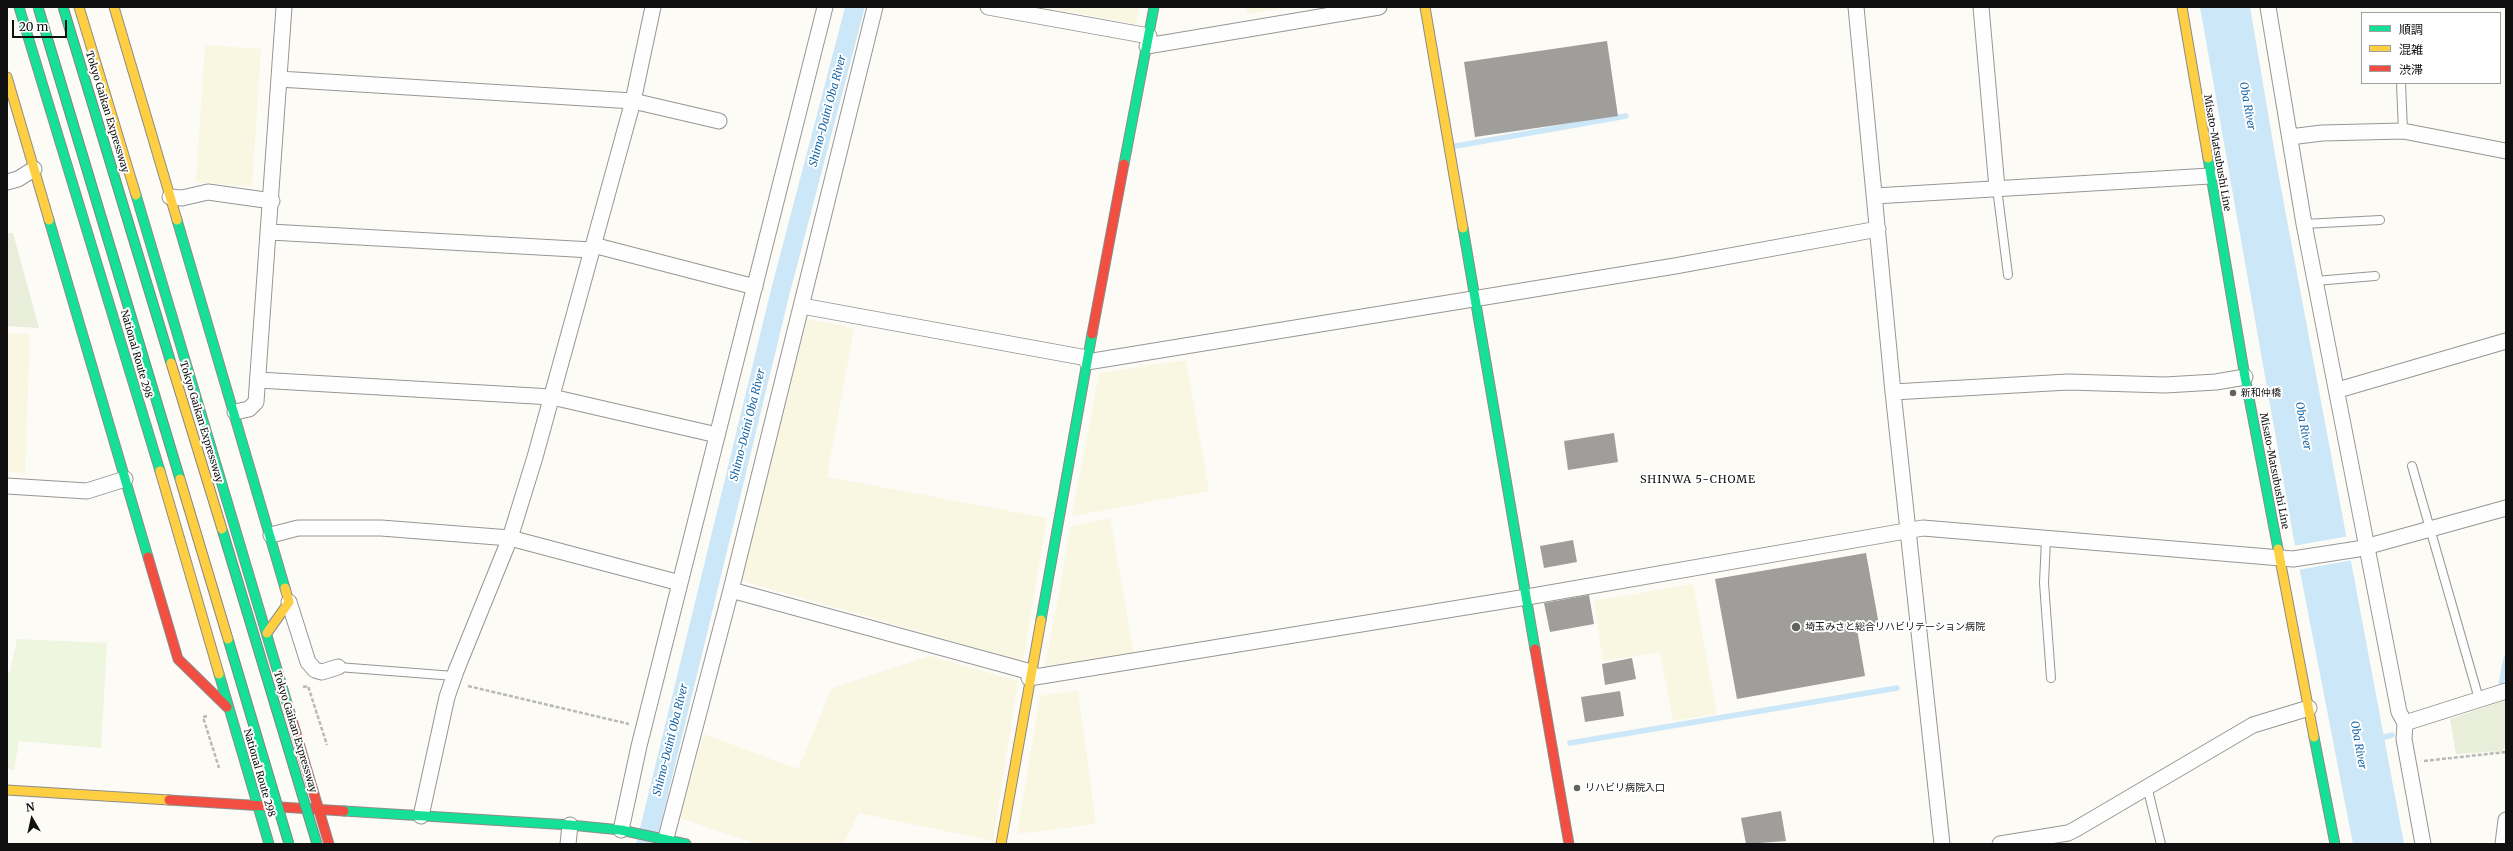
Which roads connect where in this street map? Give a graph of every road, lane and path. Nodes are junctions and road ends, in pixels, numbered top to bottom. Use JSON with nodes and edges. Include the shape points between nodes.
{"nodes":[{"id":1,"x":20,"y":7,"type":"edge"},
{"id":2,"x":38,"y":7,"type":"edge"},
{"id":3,"x":63,"y":7,"type":"edge"},
{"id":4,"x":79,"y":7,"type":"edge"},
{"id":5,"x":114,"y":7,"type":"edge"},
{"id":6,"x":284,"y":7,"type":"edge"},
{"id":7,"x":653,"y":7,"type":"edge"},
{"id":8,"x":825,"y":7,"type":"edge"},
{"id":9,"x":875,"y":7,"type":"edge"},
{"id":10,"x":988,"y":7,"type":"edge"},
{"id":11,"x":1154,"y":7,"type":"edge"},
{"id":12,"x":1379,"y":7,"type":"edge"},
{"id":13,"x":1425,"y":7,"type":"edge"},
{"id":14,"x":1856,"y":7,"type":"edge"},
{"id":15,"x":1981,"y":7,"type":"edge"},
{"id":16,"x":2182,"y":7,"type":"edge"},
{"id":17,"x":2268,"y":7,"type":"edge"},
{"id":18,"x":1148,"y":41,"type":"junction"},
{"id":19,"x":7,"y":77,"type":"edge"},
{"id":20,"x":279,"y":79,"type":"junction"},
{"id":21,"x":2401,"y":84,"type":"edge"},
{"id":22,"x":633,"y":101,"type":"junction"},
{"id":23,"x":719,"y":122,"type":"dead end"},
{"id":24,"x":2403,"y":131,"type":"junction"},
{"id":25,"x":2290,"y":137,"type":"junction"},
{"id":26,"x":2506,"y":151,"type":"edge"},
{"id":27,"x":34,"y":169,"type":"junction"},
{"id":28,"x":2210,"y":176,"type":"junction"},
{"id":29,"x":7,"y":182,"type":"edge"},
{"id":30,"x":1997,"y":188,"type":"junction"},
{"id":31,"x":1875,"y":196,"type":"junction"},
{"id":32,"x":170,"y":197,"type":"junction"},
{"id":33,"x":272,"y":201,"type":"junction"},
{"id":34,"x":2380,"y":220,"type":"dead end"},
{"id":35,"x":2304,"y":224,"type":"junction"},
{"id":36,"x":1878,"y":229,"type":"junction"},
{"id":37,"x":270,"y":232,"type":"junction"},
{"id":38,"x":592,"y":248,"type":"junction"},
{"id":39,"x":2008,"y":275,"type":"dead end"},
{"id":40,"x":2375,"y":276,"type":"dead end"},
{"id":41,"x":2315,"y":281,"type":"junction"},
{"id":42,"x":756,"y":288,"type":"junction"},
{"id":43,"x":1475,"y":298,"type":"junction"},
{"id":44,"x":802,"y":306,"type":"junction"},
{"id":45,"x":2506,"y":341,"type":"edge"},
{"id":46,"x":1087,"y":360,"type":"junction"},
{"id":47,"x":2245,"y":377,"type":"junction"},
{"id":48,"x":258,"y":380,"type":"junction"},
{"id":49,"x":2338,"y":390,"type":"junction"},
{"id":50,"x":1893,"y":392,"type":"junction"},
{"id":51,"x":552,"y":397,"type":"junction"},
{"id":52,"x":235,"y":412,"type":"junction"},
{"id":53,"x":717,"y":435,"type":"junction"},
{"id":54,"x":2412,"y":466,"type":"dead end"},
{"id":55,"x":125,"y":479,"type":"junction"},
{"id":56,"x":7,"y":486,"type":"edge"},
{"id":57,"x":2506,"y":508,"type":"edge"},
{"id":58,"x":2429,"y":530,"type":"junction"},
{"id":59,"x":1909,"y":531,"type":"junction"},
{"id":60,"x":271,"y":535,"type":"junction"},
{"id":61,"x":510,"y":538,"type":"junction"},
{"id":62,"x":2046,"y":539,"type":"junction"},
{"id":63,"x":2362,"y":548,"type":"junction"},
{"id":64,"x":2286,"y":558,"type":"junction"},
{"id":65,"x":680,"y":583,"type":"junction"},
{"id":66,"x":731,"y":590,"type":"junction"},
{"id":67,"x":1527,"y":597,"type":"junction"},
{"id":68,"x":289,"y":602,"type":"junction"},
{"id":69,"x":267,"y":633,"type":"junction"},
{"id":70,"x":338,"y":668,"type":"joint"},
{"id":71,"x":1030,"y":675,"type":"junction"},
{"id":72,"x":2051,"y":678,"type":"dead end"},
{"id":73,"x":453,"y":679,"type":"junction"},
{"id":74,"x":300,"y":688,"type":"dead end"},
{"id":75,"x":2506,"y":691,"type":"edge"},
{"id":76,"x":2478,"y":699,"type":"junction"},
{"id":77,"x":2309,"y":708,"type":"junction"},
{"id":78,"x":229,"y":709,"type":"junction"},
{"id":79,"x":210,"y":715,"type":"dead end"},
{"id":80,"x":2405,"y":723,"type":"junction"},
{"id":81,"x":644,"y":728,"type":"junction"},
{"id":82,"x":327,"y":745,"type":"dead end"},
{"id":83,"x":2506,"y":752,"type":"edge"},
{"id":84,"x":2408,"y":762,"type":"junction"},
{"id":85,"x":219,"y":768,"type":"dead end"},
{"id":86,"x":2147,"y":786,"type":"junction"},
{"id":87,"x":7,"y":790,"type":"edge"},
{"id":88,"x":257,"y":806,"type":"junction"},
{"id":89,"x":319,"y":811,"type":"junction"},
{"id":90,"x":421,"y":816,"type":"junction"},
{"id":91,"x":2506,"y":820,"type":"edge"},
{"id":92,"x":570,"y":825,"type":"junction"},
{"id":93,"x":621,"y":830,"type":"junction"},
{"id":94,"x":666,"y":838,"type":"junction"},
{"id":95,"x":269,"y":844,"type":"edge"},
{"id":96,"x":289,"y":844,"type":"edge"},
{"id":97,"x":317,"y":844,"type":"edge"},
{"id":98,"x":329,"y":844,"type":"edge"},
{"id":99,"x":568,"y":844,"type":"edge"},
{"id":100,"x":686,"y":844,"type":"edge"},
{"id":101,"x":1001,"y":844,"type":"edge"},
{"id":102,"x":1569,"y":844,"type":"edge"},
{"id":103,"x":1942,"y":844,"type":"edge"},
{"id":104,"x":2000,"y":844,"type":"edge"},
{"id":105,"x":2160,"y":844,"type":"edge"},
{"id":106,"x":2335,"y":844,"type":"edge"},
{"id":107,"x":2423,"y":844,"type":"edge"},
{"id":108,"x":2503,"y":844,"type":"edge"}],
"edges":[{"from":1,"to":78,"type":"main road","name":"National Route 298"},
{"from":2,"to":96,"type":"main road","bridge":true},
{"from":3,"to":97,"type":"main road","name":"Tokyo Gaikan Expressway","bridge":true},
{"from":4,"to":69,"type":"main road","via":[[177,326]]},
{"from":5,"to":32,"type":"main road"},
{"from":6,"to":20,"type":"street"},
{"from":7,"to":22,"type":"street"},
{"from":8,"to":42,"type":"street"},
{"from":9,"to":44,"type":"street"},
{"from":10,"to":18,"type":"street"},
{"from":11,"to":18,"type":"main road"},
{"from":12,"to":18,"type":"street"},
{"from":13,"to":43,"type":"main road"},
{"from":14,"to":31,"type":"street"},
{"from":15,"to":30,"type":"street"},
{"from":16,"to":28,"type":"main road","name":"Misato-Matsubushi Line"},
{"from":17,"to":25,"type":"street"},
{"from":18,"to":46,"type":"main road"},
{"from":19,"to":27,"type":"main road","name":"National Route 298"},
{"from":20,"to":22,"type":"street"},
{"from":20,"to":33,"type":"street"},
{"from":21,"to":24,"type":"lane"},
{"from":22,"to":23,"type":"street"},
{"from":22,"to":38,"type":"street"},
{"from":24,"to":25,"type":"street","via":[[2322,132]]},
{"from":24,"to":26,"type":"street"},
{"from":25,"to":35,"type":"street"},
{"from":27,"to":29,"type":"street","via":[[18,179]]},
{"from":27,"to":55,"type":"main road","name":"National Route 298"},
{"from":28,"to":30,"type":"street"},
{"from":28,"to":47,"type":"main road","name":"Misato-Matsubushi Line"},
{"from":30,"to":31,"type":"street"},
{"from":30,"to":39,"type":"lane"},
{"from":31,"to":36,"type":"street"},
{"from":32,"to":33,"type":"street","via":[[182,198],[208,192]]},
{"from":32,"to":52,"type":"main road"},
{"from":33,"to":37,"type":"street"},
{"from":34,"to":35,"type":"lane"},
{"from":35,"to":41,"type":"street"},
{"from":36,"to":43,"type":"street","via":[[1675,266]]},
{"from":36,"to":50,"type":"street"},
{"from":37,"to":38,"type":"street"},
{"from":37,"to":48,"type":"street"},
{"from":38,"to":42,"type":"street"},
{"from":38,"to":51,"type":"street"},
{"from":40,"to":41,"type":"lane"},
{"from":41,"to":49,"type":"street"},
{"from":42,"to":53,"type":"street"},
{"from":43,"to":46,"type":"street"},
{"from":43,"to":67,"type":"main road"},
{"from":44,"to":46,"type":"street"},
{"from":44,"to":66,"type":"street"},
{"from":45,"to":49,"type":"street"},
{"from":46,"to":71,"type":"main road"},
{"from":47,"to":50,"type":"street","via":[[2216,382],[2165,385],[2068,382]]},
{"from":47,"to":64,"type":"main road","name":"Misato-Matsubushi Line"},
{"from":48,"to":51,"type":"street"},
{"from":48,"to":52,"type":"street","via":[[256,402],[249,409]]},
{"from":49,"to":63,"type":"street"},
{"from":50,"to":59,"type":"street"},
{"from":51,"to":53,"type":"street"},
{"from":51,"to":61,"type":"street"},
{"from":52,"to":60,"type":"main road"},
{"from":53,"to":65,"type":"street"},
{"from":54,"to":58,"type":"lane"},
{"from":55,"to":56,"type":"street","via":[[87,491]]},
{"from":55,"to":78,"type":"main road","name":"National Route 298","via":[[178,659]]},
{"from":57,"to":58,"type":"street"},
{"from":58,"to":63,"type":"street"},
{"from":58,"to":76,"type":"lane"},
{"from":59,"to":62,"type":"street","via":[[1923,528]]},
{"from":59,"to":67,"type":"street"},
{"from":59,"to":103,"type":"street"},
{"from":60,"to":61,"type":"street","via":[[298,528],[381,528]]},
{"from":60,"to":68,"type":"main road"},
{"from":61,"to":65,"type":"street"},
{"from":61,"to":73,"type":"street"},
{"from":62,"to":64,"type":"street"},
{"from":62,"to":72,"type":"lane","via":[[2044,583]]},
{"from":63,"to":64,"type":"street"},
{"from":63,"to":80,"type":"street","via":[[2399,712]]},
{"from":64,"to":77,"type":"main road","name":"Misato-Matsubushi Line"},
{"from":65,"to":81,"type":"street"},
{"from":66,"to":71,"type":"street"},
{"from":66,"to":94,"type":"street"},
{"from":67,"to":71,"type":"street"},
{"from":67,"to":102,"type":"main road"},
{"from":68,"to":69,"type":"main road"},
{"from":68,"to":70,"type":"street","via":[[308,662],[315,670],[322,672]]},
{"from":69,"to":89,"type":"main road"},
{"from":70,"to":73,"type":"lane"},
{"from":71,"to":101,"type":"main road"},
{"from":73,"to":81,"type":"path"},
{"from":73,"to":90,"type":"street","via":[[425,787]]},
{"from":74,"to":82,"type":"path","via":[[308,686]]},
{"from":75,"to":76,"type":"street"},
{"from":76,"to":80,"type":"street"},
{"from":77,"to":86,"type":"street","via":[[2253,725]]},
{"from":77,"to":106,"type":"main road","name":"Misato-Matsubushi Line"},
{"from":78,"to":88,"type":"main road","name":"National Route 298"},
{"from":79,"to":85,"type":"path","via":[[203,717]]},
{"from":80,"to":84,"type":"street","via":[[2404,739]]},
{"from":81,"to":93,"type":"street"},
{"from":83,"to":84,"type":"path"},
{"from":84,"to":107,"type":"street"},
{"from":86,"to":104,"type":"street","via":[[2068,833]]},
{"from":86,"to":105,"type":"lane"},
{"from":87,"to":88,"type":"main road"},
{"from":88,"to":89,"type":"main road"},
{"from":88,"to":95,"type":"main road","name":"National Route 298"},
{"from":89,"to":90,"type":"main road"},
{"from":89,"to":98,"type":"main road"},
{"from":90,"to":92,"type":"main road"},
{"from":91,"to":108,"type":"street"},
{"from":92,"to":93,"type":"main road"},
{"from":92,"to":99,"type":"street"},
{"from":93,"to":94,"type":"main road"},
{"from":94,"to":100,"type":"main road"}]}
